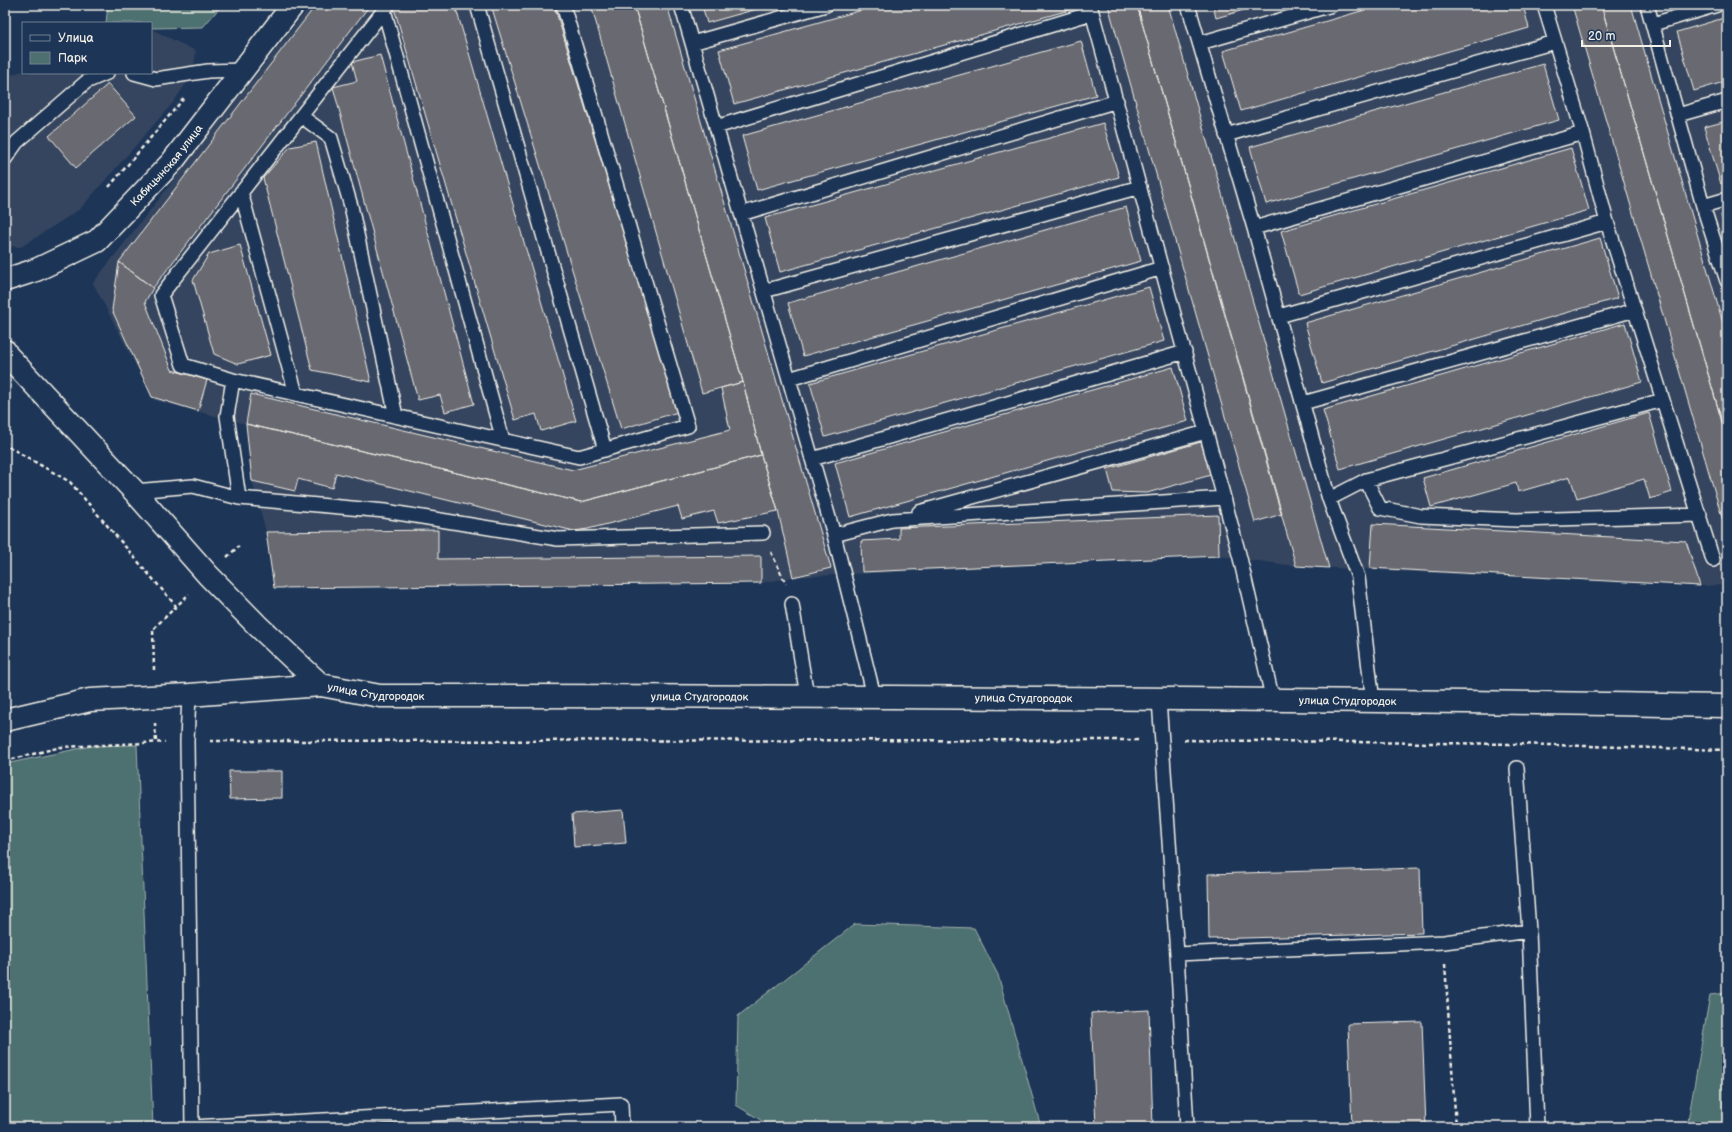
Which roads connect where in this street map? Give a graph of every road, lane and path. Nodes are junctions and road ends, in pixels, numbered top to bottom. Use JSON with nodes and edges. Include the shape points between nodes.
{"nodes":[{"id":1,"x":293,"y":5,"type":"edge"},
{"id":2,"x":478,"y":5,"type":"edge"},
{"id":3,"x":563,"y":5,"type":"edge"},
{"id":4,"x":681,"y":5,"type":"edge"},
{"id":5,"x":826,"y":5,"type":"edge"},
{"id":6,"x":1188,"y":5,"type":"edge"},
{"id":7,"x":1332,"y":5,"type":"edge"},
{"id":8,"x":1544,"y":5,"type":"edge"},
{"id":9,"x":1647,"y":5,"type":"edge"},
{"id":10,"x":1717,"y":5,"type":"edge"},
{"id":11,"x":386,"y":8,"type":"edge"},
{"id":12,"x":1091,"y":9,"type":"edge"},
{"id":13,"x":1653,"y":24,"type":"junction"},
{"id":14,"x":1555,"y":42,"type":"junction"},
{"id":15,"x":692,"y":43,"type":"junction"},
{"id":16,"x":1200,"y":43,"type":"junction"},
{"id":17,"x":243,"y":70,"type":"junction"},
{"id":18,"x":208,"y":71,"type":"junction"},
{"id":19,"x":105,"y":74,"type":"edge"},
{"id":20,"x":138,"y":74,"type":"edge"},
{"id":21,"x":1727,"y":101,"type":"edge"},
{"id":22,"x":1117,"y":102,"type":"junction"},
{"id":23,"x":1678,"y":115,"type":"junction"},
{"id":24,"x":301,"y":116,"type":"junction"},
{"id":25,"x":716,"y":128,"type":"junction"},
{"id":26,"x":1583,"y":133,"type":"junction"},
{"id":27,"x":1226,"y":135,"type":"junction"},
{"id":28,"x":5,"y":159,"type":"edge"},
{"id":29,"x":1140,"y":187,"type":"junction"},
{"id":30,"x":104,"y":192,"type":"dead end"},
{"id":31,"x":241,"y":192,"type":"junction"},
{"id":32,"x":1727,"y":199,"type":"edge"},
{"id":33,"x":1703,"y":206,"type":"junction"},
{"id":34,"x":741,"y":214,"type":"junction"},
{"id":35,"x":1607,"y":222,"type":"junction"},
{"id":36,"x":1254,"y":228,"type":"junction"},
{"id":37,"x":1162,"y":268,"type":"junction"},
{"id":38,"x":5,"y":280,"type":"edge"},
{"id":39,"x":1727,"y":281,"type":"edge"},
{"id":40,"x":764,"y":291,"type":"junction"},
{"id":41,"x":1636,"y":310,"type":"junction"},
{"id":42,"x":1278,"y":316,"type":"junction"},
{"id":43,"x":5,"y":351,"type":"edge"},
{"id":44,"x":1185,"y":352,"type":"junction"},
{"id":45,"x":789,"y":379,"type":"junction"},
{"id":46,"x":234,"y":380,"type":"junction"},
{"id":47,"x":296,"y":394,"type":"junction"},
{"id":48,"x":1663,"y":400,"type":"junction"},
{"id":49,"x":1303,"y":403,"type":"junction"},
{"id":50,"x":396,"y":416,"type":"junction"},
{"id":51,"x":1206,"y":432,"type":"junction"},
{"id":52,"x":503,"y":440,"type":"junction"},
{"id":53,"x":5,"y":441,"type":"edge"},
{"id":54,"x":605,"y":450,"type":"junction"},
{"id":55,"x":812,"y":459,"type":"junction"},
{"id":56,"x":1366,"y":480,"type":"junction"},
{"id":57,"x":134,"y":490,"type":"junction"},
{"id":58,"x":239,"y":498,"type":"junction"},
{"id":59,"x":1224,"y":498,"type":"junction"},
{"id":60,"x":1329,"y":500,"type":"junction"},
{"id":61,"x":1700,"y":515,"type":"junction"},
{"id":62,"x":892,"y":520,"type":"junction"},
{"id":63,"x":762,"y":533,"type":"joint"},
{"id":64,"x":834,"y":535,"type":"junction"},
{"id":65,"x":239,"y":546,"type":"dead end"},
{"id":66,"x":1713,"y":560,"type":"dead end"},
{"id":67,"x":208,"y":575,"type":"junction"},
{"id":68,"x":792,"y":604,"type":"joint"},
{"id":69,"x":176,"y":606,"type":"junction"},
{"id":70,"x":321,"y":684,"type":"junction"},
{"id":71,"x":189,"y":695,"type":"junction"},
{"id":72,"x":154,"y":696,"type":"junction"},
{"id":73,"x":807,"y":696,"type":"junction"},
{"id":74,"x":874,"y":696,"type":"junction"},
{"id":75,"x":1159,"y":700,"type":"junction"},
{"id":76,"x":1273,"y":701,"type":"junction"},
{"id":77,"x":1373,"y":702,"type":"junction"},
{"id":78,"x":1727,"y":706,"type":"edge"},
{"id":79,"x":5,"y":720,"type":"edge"},
{"id":80,"x":1162,"y":740,"type":"junction"},
{"id":81,"x":187,"y":741,"type":"junction"},
{"id":82,"x":156,"y":742,"type":"junction"},
{"id":83,"x":1727,"y":750,"type":"edge"},
{"id":84,"x":5,"y":760,"type":"edge"},
{"id":85,"x":1517,"y":768,"type":"dead end"},
{"id":86,"x":1529,"y":932,"type":"junction"},
{"id":87,"x":1444,"y":942,"type":"junction"},
{"id":88,"x":1177,"y":954,"type":"junction"},
{"id":89,"x":283,"y":1125,"type":"edge"},
{"id":90,"x":622,"y":1127,"type":"edge"},
{"id":91,"x":1187,"y":1127,"type":"edge"},
{"id":92,"x":1456,"y":1127,"type":"edge"},
{"id":93,"x":1537,"y":1127,"type":"edge"}],
"edges":[{"from":1,"to":17,"type":"street","name":"Кабицынская улица"},
{"from":2,"to":54,"type":"lane"},
{"from":3,"to":54,"type":"lane","via":[[688,426]]},
{"from":4,"to":15,"type":"lane"},
{"from":5,"to":15,"type":"lane"},
{"from":6,"to":16,"type":"lane"},
{"from":7,"to":16,"type":"lane"},
{"from":8,"to":14,"type":"lane"},
{"from":9,"to":13,"type":"lane"},
{"from":10,"to":13,"type":"lane"},
{"from":11,"to":24,"type":"lane"},
{"from":11,"to":52,"type":"lane"},
{"from":12,"to":22,"type":"lane"},
{"from":12,"to":25,"type":"lane"},
{"from":13,"to":23,"type":"lane"},
{"from":14,"to":26,"type":"lane"},
{"from":14,"to":27,"type":"lane"},
{"from":15,"to":25,"type":"lane"},
{"from":16,"to":27,"type":"lane"},
{"from":17,"to":18,"type":"lane"},
{"from":17,"to":38,"type":"street","name":"Кабицынская улица","via":[[172,162],[97,241],[36,270]]},
{"from":18,"to":20,"type":"lane","via":[[156,79]]},
{"from":18,"to":30,"type":"path"},
{"from":19,"to":28,"type":"lane","via":[[86,82],[17,142]]},
{"from":21,"to":23,"type":"lane"},
{"from":22,"to":29,"type":"lane"},
{"from":22,"to":34,"type":"lane"},
{"from":23,"to":33,"type":"lane"},
{"from":24,"to":31,"type":"lane"},
{"from":24,"to":50,"type":"lane","via":[[331,138],[351,206]]},
{"from":25,"to":34,"type":"lane"},
{"from":26,"to":35,"type":"lane"},
{"from":26,"to":36,"type":"lane"},
{"from":27,"to":36,"type":"lane"},
{"from":29,"to":37,"type":"lane"},
{"from":29,"to":40,"type":"lane"},
{"from":31,"to":46,"type":"lane","via":[[161,295],[183,365]]},
{"from":31,"to":47,"type":"lane"},
{"from":32,"to":33,"type":"lane"},
{"from":33,"to":39,"type":"lane"},
{"from":34,"to":40,"type":"lane"},
{"from":35,"to":41,"type":"lane"},
{"from":35,"to":42,"type":"lane"},
{"from":36,"to":42,"type":"lane"},
{"from":37,"to":44,"type":"lane"},
{"from":37,"to":45,"type":"lane"},
{"from":40,"to":45,"type":"lane"},
{"from":41,"to":48,"type":"lane"},
{"from":41,"to":49,"type":"lane"},
{"from":42,"to":49,"type":"lane"},
{"from":43,"to":57,"type":"street"},
{"from":44,"to":51,"type":"lane"},
{"from":44,"to":55,"type":"lane"},
{"from":45,"to":55,"type":"lane"},
{"from":46,"to":47,"type":"lane"},
{"from":46,"to":58,"type":"lane","via":[[227,416]]},
{"from":47,"to":50,"type":"lane"},
{"from":48,"to":56,"type":"lane"},
{"from":48,"to":61,"type":"lane"},
{"from":49,"to":60,"type":"lane"},
{"from":50,"to":52,"type":"lane"},
{"from":51,"to":59,"type":"lane"},
{"from":51,"to":62,"type":"lane"},
{"from":52,"to":54,"type":"lane","via":[[578,457]]},
{"from":53,"to":69,"type":"path","via":[[9,446],[70,482]]},
{"from":55,"to":64,"type":"lane"},
{"from":56,"to":60,"type":"lane"},
{"from":56,"to":61,"type":"lane","via":[[1380,508],[1421,516],[1517,520]]},
{"from":57,"to":58,"type":"lane","via":[[193,486]]},
{"from":57,"to":67,"type":"street"},
{"from":58,"to":63,"type":"lane","via":[[385,511],[558,539]]},
{"from":59,"to":62,"type":"lane"},
{"from":59,"to":76,"type":"lane"},
{"from":60,"to":77,"type":"lane","via":[[1358,576]]},
{"from":61,"to":66,"type":"lane"},
{"from":62,"to":64,"type":"lane"},
{"from":63,"to":68,"type":"path","via":[[784,578]]},
{"from":64,"to":74,"type":"lane"},
{"from":65,"to":67,"type":"path"},
{"from":67,"to":69,"type":"path"},
{"from":67,"to":70,"type":"street"},
{"from":68,"to":73,"type":"lane"},
{"from":69,"to":72,"type":"path","via":[[153,629]]},
{"from":70,"to":71,"type":"street"},
{"from":70,"to":73,"type":"street","name":"улица Студгородок","via":[[380,696]]},
{"from":71,"to":72,"type":"street"},
{"from":71,"to":81,"type":"lane"},
{"from":72,"to":79,"type":"street","via":[[90,700]]},
{"from":72,"to":82,"type":"path"},
{"from":73,"to":74,"type":"street","name":"улица Студгородок"},
{"from":74,"to":75,"type":"street","name":"улица Студгородок"},
{"from":75,"to":76,"type":"street","name":"улица Студгородок"},
{"from":75,"to":80,"type":"lane"},
{"from":76,"to":77,"type":"street","name":"улица Студгородок"},
{"from":77,"to":78,"type":"street","name":"улица Студгородок"},
{"from":80,"to":81,"type":"path"},
{"from":80,"to":83,"type":"path","via":[[1516,744]]},
{"from":80,"to":88,"type":"lane"},
{"from":81,"to":82,"type":"path"},
{"from":81,"to":89,"type":"lane","via":[[192,1127]]},
{"from":82,"to":84,"type":"path","via":[[61,747]]},
{"from":85,"to":86,"type":"lane"},
{"from":86,"to":87,"type":"lane"},
{"from":86,"to":93,"type":"lane"},
{"from":87,"to":88,"type":"lane"},
{"from":87,"to":92,"type":"path"},
{"from":88,"to":91,"type":"lane"},
{"from":89,"to":90,"type":"lane","via":[[621,1104]]}]}
